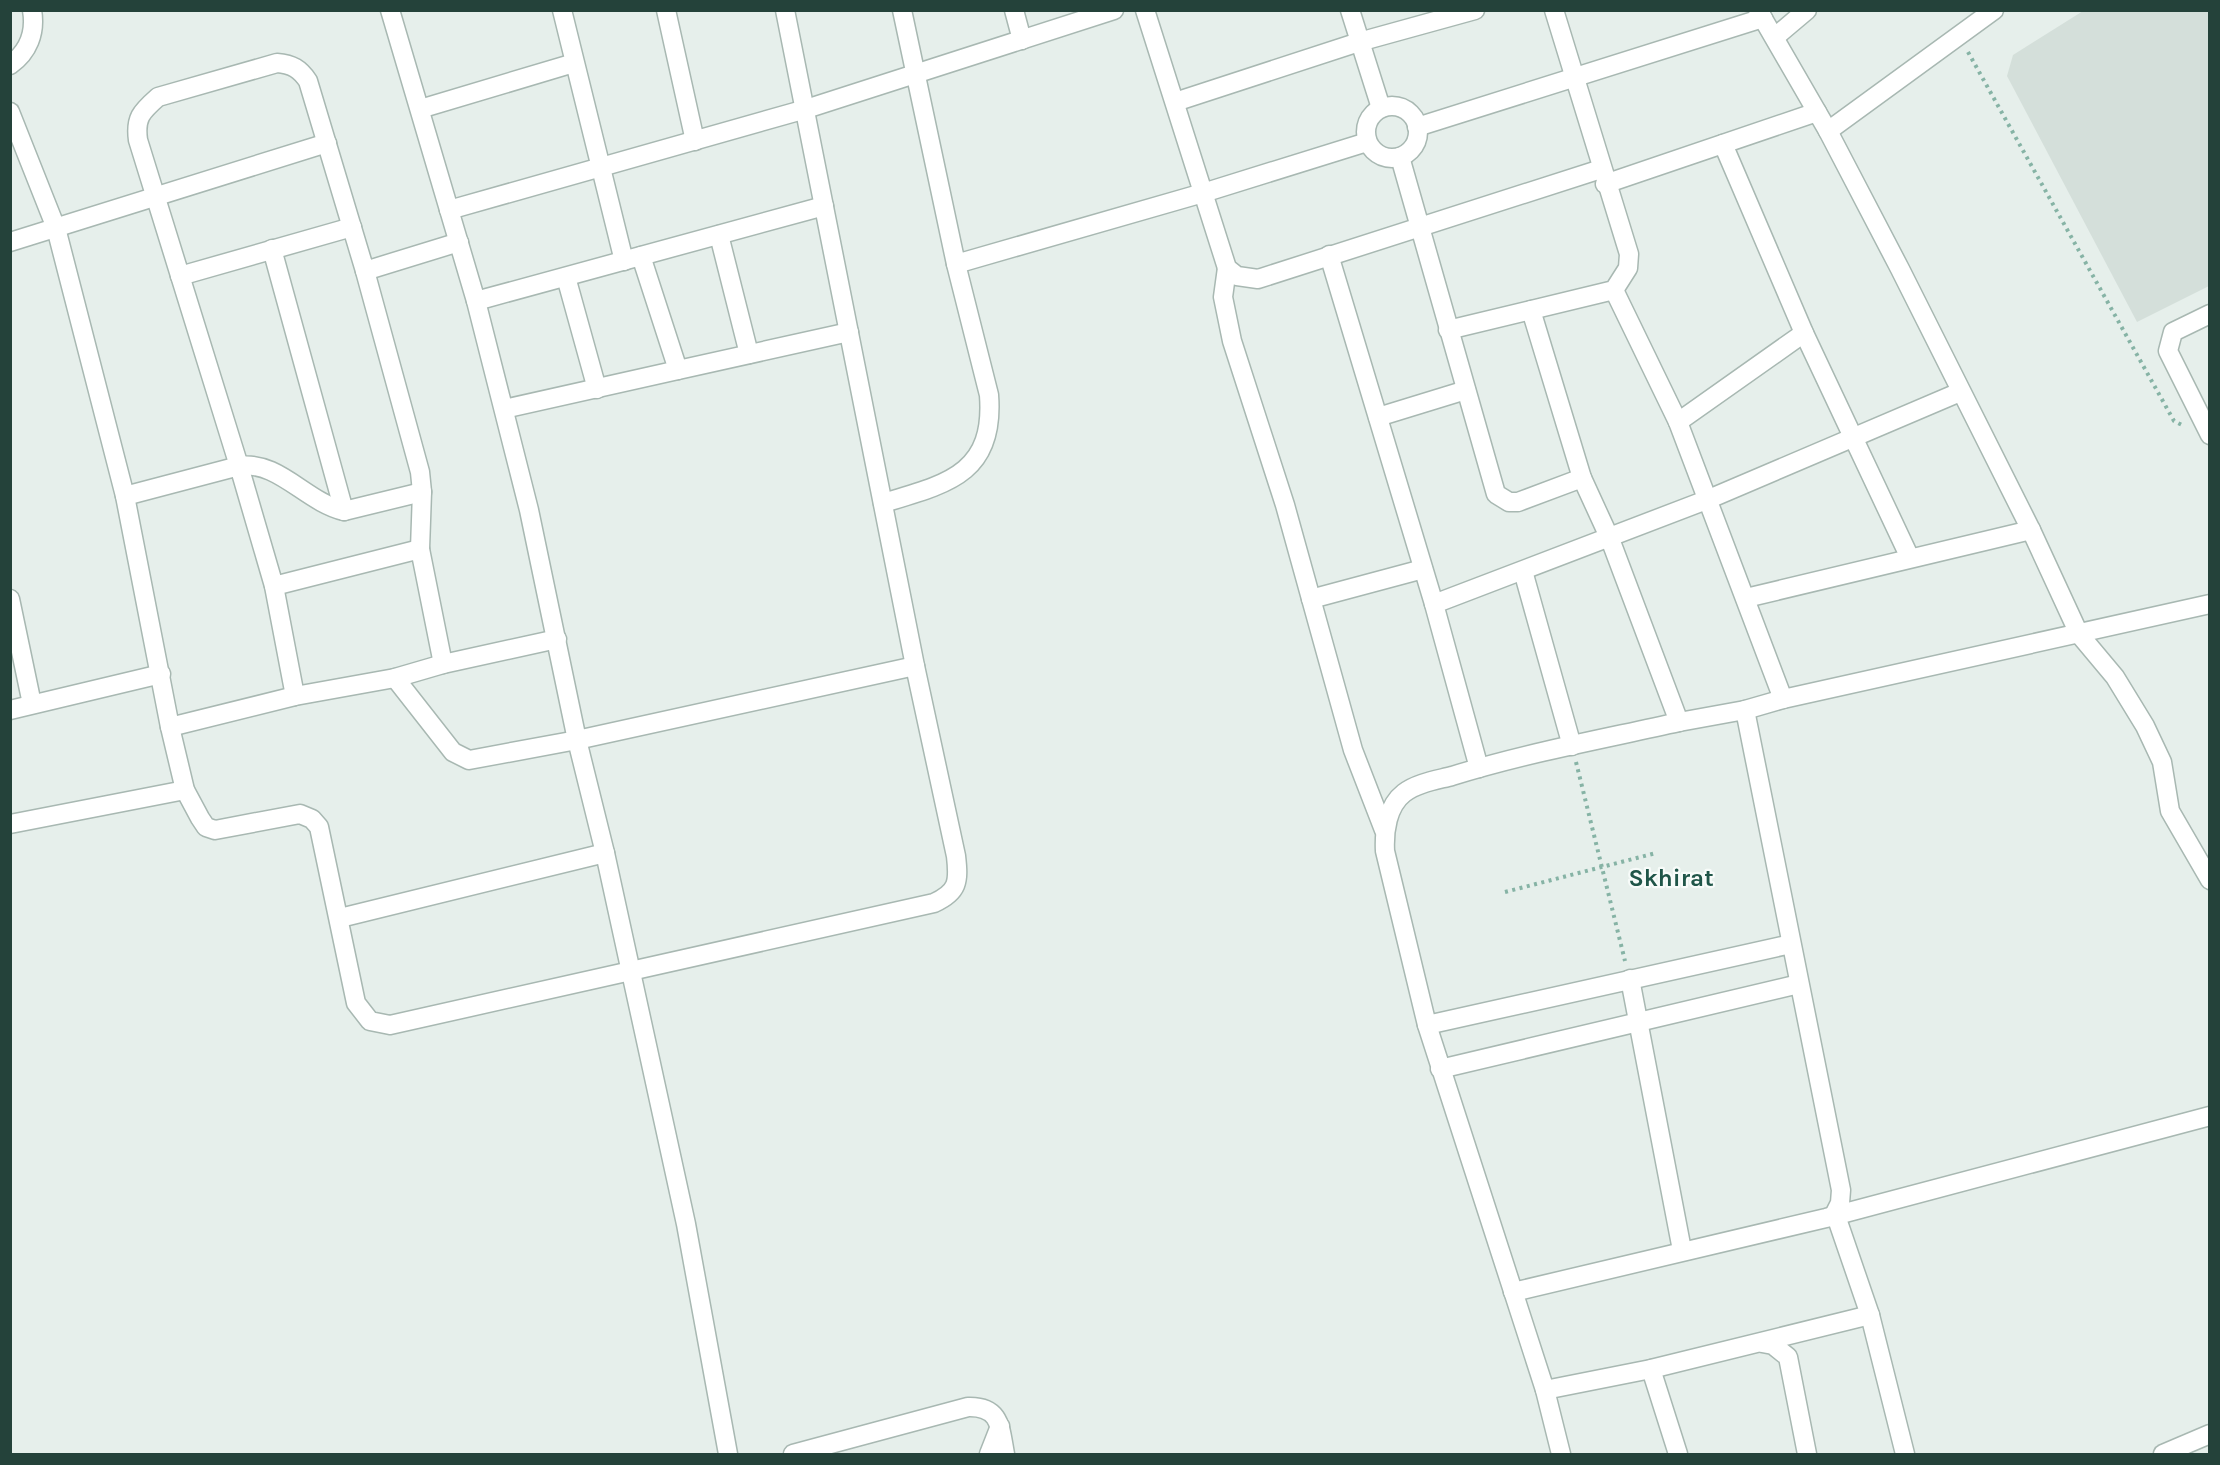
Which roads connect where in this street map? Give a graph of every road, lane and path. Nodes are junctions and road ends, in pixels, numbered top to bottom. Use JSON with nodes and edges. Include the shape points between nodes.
{"nodes":[{"id":1,"x":390,"y":10,"type":"edge"},
{"id":2,"x":562,"y":10,"type":"edge"},
{"id":3,"x":666,"y":10,"type":"edge"},
{"id":4,"x":786,"y":10,"type":"edge"},
{"id":5,"x":902,"y":10,"type":"edge"},
{"id":6,"x":1014,"y":10,"type":"edge"},
{"id":7,"x":1114,"y":10,"type":"edge"},
{"id":8,"x":1145,"y":10,"type":"edge"},
{"id":9,"x":1350,"y":10,"type":"edge"},
{"id":10,"x":1475,"y":10,"type":"edge"},
{"id":11,"x":1554,"y":10,"type":"edge"},
{"id":12,"x":1808,"y":10,"type":"edge"},
{"id":13,"x":1994,"y":10,"type":"edge"},
{"id":14,"x":37,"y":12,"type":"edge"},
{"id":15,"x":1761,"y":14,"type":"edge"},
{"id":16,"x":1959,"y":36,"type":"junction"},
{"id":17,"x":1775,"y":37,"type":"junction"},
{"id":18,"x":1022,"y":40,"type":"junction"},
{"id":19,"x":1359,"y":42,"type":"junction"},
{"id":20,"x":574,"y":63,"type":"junction"},
{"id":21,"x":10,"y":65,"type":"edge"},
{"id":22,"x":914,"y":74,"type":"junction"},
{"id":23,"x":1574,"y":76,"type":"junction"},
{"id":24,"x":1175,"y":102,"type":"junction"},
{"id":25,"x":1381,"y":108,"type":"junction"},
{"id":26,"x":420,"y":109,"type":"junction"},
{"id":27,"x":806,"y":109,"type":"junction"},
{"id":28,"x":10,"y":112,"type":"edge"},
{"id":29,"x":1817,"y":112,"type":"junction"},
{"id":30,"x":1417,"y":127,"type":"junction"},
{"id":31,"x":1828,"y":131,"type":"junction"},
{"id":32,"x":695,"y":141,"type":"junction"},
{"id":33,"x":1367,"y":142,"type":"junction"},
{"id":34,"x":327,"y":143,"type":"junction"},
{"id":35,"x":1723,"y":144,"type":"junction"},
{"id":36,"x":1400,"y":157,"type":"junction"},
{"id":37,"x":599,"y":168,"type":"junction"},
{"id":38,"x":1603,"y":176,"type":"junction"},
{"id":39,"x":1203,"y":193,"type":"junction"},
{"id":40,"x":155,"y":195,"type":"junction"},
{"id":41,"x":824,"y":206,"type":"junction"},
{"id":42,"x":449,"y":210,"type":"junction"},
{"id":43,"x":1417,"y":226,"type":"junction"},
{"id":44,"x":352,"y":227,"type":"junction"},
{"id":45,"x":56,"y":228,"type":"junction"},
{"id":46,"x":719,"y":235,"type":"junction"},
{"id":47,"x":10,"y":242,"type":"edge"},
{"id":48,"x":459,"y":242,"type":"junction"},
{"id":49,"x":272,"y":249,"type":"junction"},
{"id":50,"x":1329,"y":255,"type":"junction"},
{"id":51,"x":633,"y":259,"type":"junction"},
{"id":52,"x":956,"y":264,"type":"junction"},
{"id":53,"x":1227,"y":268,"type":"junction"},
{"id":54,"x":365,"y":271,"type":"junction"},
{"id":55,"x":180,"y":276,"type":"junction"},
{"id":56,"x":566,"y":277,"type":"junction"},
{"id":57,"x":1614,"y":290,"type":"junction"},
{"id":58,"x":476,"y":301,"type":"junction"},
{"id":59,"x":1531,"y":310,"type":"junction"},
{"id":60,"x":2210,"y":314,"type":"edge"},
{"id":61,"x":1448,"y":330,"type":"junction"},
{"id":62,"x":849,"y":332,"type":"junction"},
{"id":63,"x":1804,"y":333,"type":"junction"},
{"id":64,"x":749,"y":354,"type":"junction"},
{"id":65,"x":678,"y":370,"type":"junction"},
{"id":66,"x":597,"y":389,"type":"junction"},
{"id":67,"x":1466,"y":390,"type":"junction"},
{"id":68,"x":1960,"y":392,"type":"junction"},
{"id":69,"x":504,"y":409,"type":"junction"},
{"id":70,"x":1378,"y":417,"type":"junction"},
{"id":71,"x":1678,"y":422,"type":"junction"},
{"id":72,"x":2207,"y":424,"type":"edge"},
{"id":73,"x":1853,"y":437,"type":"junction"},
{"id":74,"x":239,"y":466,"type":"junction"},
{"id":75,"x":1582,"y":478,"type":"junction"},
{"id":76,"x":422,"y":492,"type":"junction"},
{"id":77,"x":126,"y":496,"type":"junction"},
{"id":78,"x":1709,"y":499,"type":"junction"},
{"id":79,"x":883,"y":503,"type":"junction"},
{"id":80,"x":344,"y":511,"type":"junction"},
{"id":81,"x":2031,"y":530,"type":"junction"},
{"id":82,"x":1610,"y":539,"type":"junction"},
{"id":83,"x":420,"y":549,"type":"junction"},
{"id":84,"x":1910,"y":558,"type":"junction"},
{"id":85,"x":1423,"y":569,"type":"junction"},
{"id":86,"x":1523,"y":571,"type":"junction"},
{"id":87,"x":274,"y":586,"type":"junction"},
{"id":88,"x":1746,"y":598,"type":"junction"},
{"id":89,"x":10,"y":599,"type":"edge"},
{"id":90,"x":1311,"y":599,"type":"junction"},
{"id":91,"x":1434,"y":604,"type":"junction"},
{"id":92,"x":2210,"y":604,"type":"edge"},
{"id":93,"x":2079,"y":634,"type":"junction"},
{"id":94,"x":557,"y":639,"type":"junction"},
{"id":95,"x":443,"y":664,"type":"junction"},
{"id":96,"x":915,"y":666,"type":"junction"},
{"id":97,"x":161,"y":674,"type":"junction"},
{"id":98,"x":395,"y":678,"type":"junction"},
{"id":99,"x":296,"y":696,"type":"junction"},
{"id":100,"x":1783,"y":699,"type":"junction"},
{"id":101,"x":32,"y":705,"type":"junction"},
{"id":102,"x":10,"y":710,"type":"edge"},
{"id":103,"x":1745,"y":710,"type":"junction"},
{"id":104,"x":1679,"y":722,"type":"junction"},
{"id":105,"x":170,"y":727,"type":"junction"},
{"id":106,"x":577,"y":740,"type":"junction"},
{"id":107,"x":1572,"y":746,"type":"junction"},
{"id":108,"x":1479,"y":768,"type":"junction"},
{"id":109,"x":185,"y":790,"type":"junction"},
{"id":110,"x":10,"y":824,"type":"edge"},
{"id":111,"x":1384,"y":830,"type":"junction"},
{"id":112,"x":604,"y":853,"type":"junction"},
{"id":113,"x":1656,"y":853,"type":"dead end"},
{"id":114,"x":1601,"y":866,"type":"junction"},
{"id":115,"x":2210,"y":880,"type":"edge"},
{"id":116,"x":1504,"y":892,"type":"dead end"},
{"id":117,"x":340,"y":918,"type":"junction"},
{"id":118,"x":1791,"y":944,"type":"junction"},
{"id":119,"x":631,"y":971,"type":"junction"},
{"id":120,"x":1630,"y":979,"type":"junction"},
{"id":121,"x":1799,"y":984,"type":"junction"},
{"id":122,"x":1640,"y":1023,"type":"junction"},
{"id":123,"x":1427,"y":1025,"type":"junction"},
{"id":124,"x":1440,"y":1069,"type":"junction"},
{"id":125,"x":2210,"y":1116,"type":"edge"},
{"id":126,"x":1835,"y":1213,"type":"junction"},
{"id":127,"x":1682,"y":1250,"type":"junction"},
{"id":128,"x":1513,"y":1292,"type":"junction"},
{"id":129,"x":1870,"y":1315,"type":"junction"},
{"id":130,"x":1762,"y":1343,"type":"junction"},
{"id":131,"x":1651,"y":1369,"type":"junction"},
{"id":132,"x":1545,"y":1390,"type":"junction"},
{"id":133,"x":1000,"y":1426,"type":"junction"},
{"id":134,"x":2210,"y":1434,"type":"edge"},
{"id":135,"x":728,"y":1455,"type":"edge"},
{"id":136,"x":794,"y":1455,"type":"edge"},
{"id":137,"x":988,"y":1455,"type":"edge"},
{"id":138,"x":1005,"y":1455,"type":"edge"},
{"id":139,"x":1561,"y":1455,"type":"edge"},
{"id":140,"x":1678,"y":1455,"type":"edge"},
{"id":141,"x":1807,"y":1455,"type":"edge"},
{"id":142,"x":1905,"y":1455,"type":"edge"},
{"id":143,"x":2163,"y":1455,"type":"edge"}],
"edges":[{"from":1,"to":26,"type":"street"},
{"from":2,"to":20,"type":"street"},
{"from":3,"to":32,"type":"street"},
{"from":4,"to":27,"type":"street"},
{"from":5,"to":22,"type":"street"},
{"from":6,"to":18,"type":"street"},
{"from":7,"to":18,"type":"street"},
{"from":8,"to":24,"type":"street"},
{"from":9,"to":19,"type":"street"},
{"from":10,"to":19,"type":"street"},
{"from":11,"to":23,"type":"street"},
{"from":12,"to":17,"type":"street"},
{"from":13,"to":16,"type":"street"},
{"from":14,"to":21,"type":"street","via":[[25,51]]},
{"from":15,"to":17,"type":"street"},
{"from":15,"to":23,"type":"street"},
{"from":16,"to":31,"type":"street"},
{"from":16,"to":72,"type":"path","via":[[2174,421],[2185,426]]},
{"from":17,"to":29,"type":"street"},
{"from":18,"to":22,"type":"street"},
{"from":19,"to":24,"type":"street"},
{"from":19,"to":25,"type":"street"},
{"from":20,"to":26,"type":"street"},
{"from":20,"to":37,"type":"street"},
{"from":22,"to":27,"type":"street"},
{"from":22,"to":52,"type":"street"},
{"from":23,"to":30,"type":"street"},
{"from":23,"to":38,"type":"street"},
{"from":24,"to":39,"type":"street"},
{"from":25,"to":30,"type":"street","via":[[1403,108],[1413,116]]},
{"from":25,"to":33,"type":"street","via":[[1370,116],[1365,129]]},
{"from":26,"to":42,"type":"street"},
{"from":27,"to":32,"type":"street"},
{"from":27,"to":41,"type":"street"},
{"from":28,"to":45,"type":"street"},
{"from":29,"to":31,"type":"street"},
{"from":29,"to":35,"type":"street"},
{"from":30,"to":36,"type":"street","via":[[1414,145]]},
{"from":31,"to":68,"type":"street"},
{"from":32,"to":37,"type":"street"},
{"from":33,"to":36,"type":"street","via":[[1380,156]]},
{"from":33,"to":39,"type":"street"},
{"from":34,"to":40,"type":"street"},
{"from":34,"to":40,"type":"street","via":[[308,81],[289,63],[277,63],[158,97],[144,109],[136,124]]},
{"from":34,"to":44,"type":"street"},
{"from":35,"to":38,"type":"street"},
{"from":35,"to":63,"type":"street"},
{"from":36,"to":43,"type":"street"},
{"from":37,"to":42,"type":"street"},
{"from":37,"to":51,"type":"street"},
{"from":38,"to":43,"type":"street"},
{"from":38,"to":57,"type":"street","via":[[1629,254],[1628,268]]},
{"from":39,"to":52,"type":"street"},
{"from":39,"to":53,"type":"street"},
{"from":40,"to":45,"type":"street"},
{"from":40,"to":55,"type":"street"},
{"from":41,"to":46,"type":"street"},
{"from":41,"to":62,"type":"street"},
{"from":42,"to":48,"type":"street"},
{"from":43,"to":50,"type":"street"},
{"from":43,"to":61,"type":"street"},
{"from":44,"to":49,"type":"street"},
{"from":44,"to":54,"type":"street"},
{"from":45,"to":47,"type":"street"},
{"from":45,"to":77,"type":"street"},
{"from":46,"to":51,"type":"street"},
{"from":46,"to":64,"type":"street"},
{"from":48,"to":54,"type":"street"},
{"from":48,"to":58,"type":"street"},
{"from":49,"to":55,"type":"street"},
{"from":49,"to":80,"type":"street"},
{"from":50,"to":53,"type":"street","via":[[1257,279],[1237,276]]},
{"from":50,"to":70,"type":"street"},
{"from":51,"to":56,"type":"street"},
{"from":51,"to":65,"type":"street"},
{"from":52,"to":79,"type":"street","via":[[989,395],[991,417],[985,441],[977,460],[959,476],[936,488]]},
{"from":53,"to":90,"type":"street","via":[[1223,297],[1232,341]]},
{"from":54,"to":76,"type":"street","via":[[420,472]]},
{"from":55,"to":74,"type":"street"},
{"from":56,"to":58,"type":"street"},
{"from":56,"to":66,"type":"street"},
{"from":57,"to":59,"type":"street"},
{"from":57,"to":71,"type":"street"},
{"from":58,"to":69,"type":"street"},
{"from":59,"to":61,"type":"street"},
{"from":59,"to":75,"type":"street"},
{"from":60,"to":72,"type":"street","via":[[2173,332],[2168,345]]},
{"from":61,"to":67,"type":"street"},
{"from":62,"to":64,"type":"street"},
{"from":62,"to":79,"type":"street"},
{"from":63,"to":71,"type":"street"},
{"from":63,"to":73,"type":"street"},
{"from":64,"to":65,"type":"street"},
{"from":65,"to":66,"type":"street"},
{"from":66,"to":69,"type":"street"},
{"from":67,"to":70,"type":"street"},
{"from":67,"to":75,"type":"street","via":[[1496,494],[1501,499],[1518,502]]},
{"from":68,"to":73,"type":"street"},
{"from":68,"to":81,"type":"street"},
{"from":69,"to":94,"type":"street"},
{"from":70,"to":85,"type":"street"},
{"from":71,"to":78,"type":"street"},
{"from":73,"to":78,"type":"street"},
{"from":73,"to":84,"type":"street"},
{"from":74,"to":77,"type":"street"},
{"from":74,"to":80,"type":"street","via":[[265,466],[315,500]]},
{"from":74,"to":87,"type":"street"},
{"from":75,"to":82,"type":"street"},
{"from":76,"to":80,"type":"street"},
{"from":76,"to":83,"type":"street"},
{"from":77,"to":97,"type":"street"},
{"from":78,"to":82,"type":"street"},
{"from":78,"to":88,"type":"street"},
{"from":79,"to":96,"type":"street"},
{"from":81,"to":84,"type":"street"},
{"from":81,"to":93,"type":"street"},
{"from":82,"to":86,"type":"street"},
{"from":82,"to":104,"type":"street"},
{"from":83,"to":87,"type":"street"},
{"from":83,"to":95,"type":"street"},
{"from":84,"to":88,"type":"street"},
{"from":85,"to":90,"type":"street"},
{"from":85,"to":91,"type":"street"},
{"from":86,"to":91,"type":"street"},
{"from":86,"to":107,"type":"street"},
{"from":87,"to":99,"type":"street"},
{"from":88,"to":100,"type":"street"},
{"from":89,"to":101,"type":"street"},
{"from":90,"to":111,"type":"street","via":[[1353,750]]},
{"from":91,"to":108,"type":"street"},
{"from":92,"to":93,"type":"street"},
{"from":93,"to":100,"type":"street"},
{"from":93,"to":115,"type":"street","via":[[2115,677],[2145,726],[2162,762],[2170,811]]},
{"from":94,"to":95,"type":"street"},
{"from":94,"to":106,"type":"street"},
{"from":95,"to":98,"type":"street"},
{"from":96,"to":106,"type":"street"},
{"from":96,"to":119,"type":"street","via":[[956,856],[955,887],[950,896],[934,903]]},
{"from":97,"to":101,"type":"street"},
{"from":97,"to":105,"type":"street"},
{"from":98,"to":99,"type":"street"},
{"from":98,"to":106,"type":"street","via":[[460,757],[480,759]]},
{"from":99,"to":105,"type":"street"},
{"from":100,"to":103,"type":"street"},
{"from":101,"to":102,"type":"street"},
{"from":103,"to":104,"type":"street"},
{"from":103,"to":118,"type":"street"},
{"from":104,"to":107,"type":"street"},
{"from":105,"to":109,"type":"street"},
{"from":106,"to":112,"type":"street"},
{"from":107,"to":108,"type":"street"},
{"from":107,"to":114,"type":"path"},
{"from":108,"to":111,"type":"street","via":[[1403,793]]},
{"from":109,"to":110,"type":"street"},
{"from":109,"to":117,"type":"street","via":[[206,827],[215,830],[300,814],[312,819],[319,827]]},
{"from":111,"to":123,"type":"street","via":[[1385,851]]},
{"from":112,"to":117,"type":"street"},
{"from":112,"to":119,"type":"street"},
{"from":113,"to":114,"type":"path"},
{"from":114,"to":116,"type":"path"},
{"from":114,"to":120,"type":"path"},
{"from":117,"to":119,"type":"street","via":[[356,1003],[370,1021],[380,1025]]},
{"from":118,"to":120,"type":"street"},
{"from":118,"to":121,"type":"street"},
{"from":119,"to":135,"type":"street","via":[[686,1224]]},
{"from":120,"to":122,"type":"street"},
{"from":120,"to":123,"type":"street"},
{"from":121,"to":122,"type":"street"},
{"from":121,"to":126,"type":"street","via":[[1841,1191]]},
{"from":122,"to":124,"type":"street"},
{"from":122,"to":127,"type":"street"},
{"from":123,"to":124,"type":"street"},
{"from":124,"to":128,"type":"street"},
{"from":125,"to":126,"type":"street"},
{"from":126,"to":127,"type":"street"},
{"from":126,"to":129,"type":"street"},
{"from":127,"to":128,"type":"street"},
{"from":128,"to":132,"type":"street"},
{"from":129,"to":130,"type":"street"},
{"from":129,"to":142,"type":"street"},
{"from":130,"to":131,"type":"street"},
{"from":130,"to":141,"type":"street","via":[[1773,1345],[1788,1357]]},
{"from":131,"to":132,"type":"street"},
{"from":131,"to":140,"type":"street"},
{"from":132,"to":139,"type":"street"},
{"from":133,"to":136,"type":"street","via":[[994,1414],[982,1407],[968,1407]]},
{"from":133,"to":137,"type":"street"},
{"from":133,"to":138,"type":"street"},
{"from":134,"to":143,"type":"street"}]}
